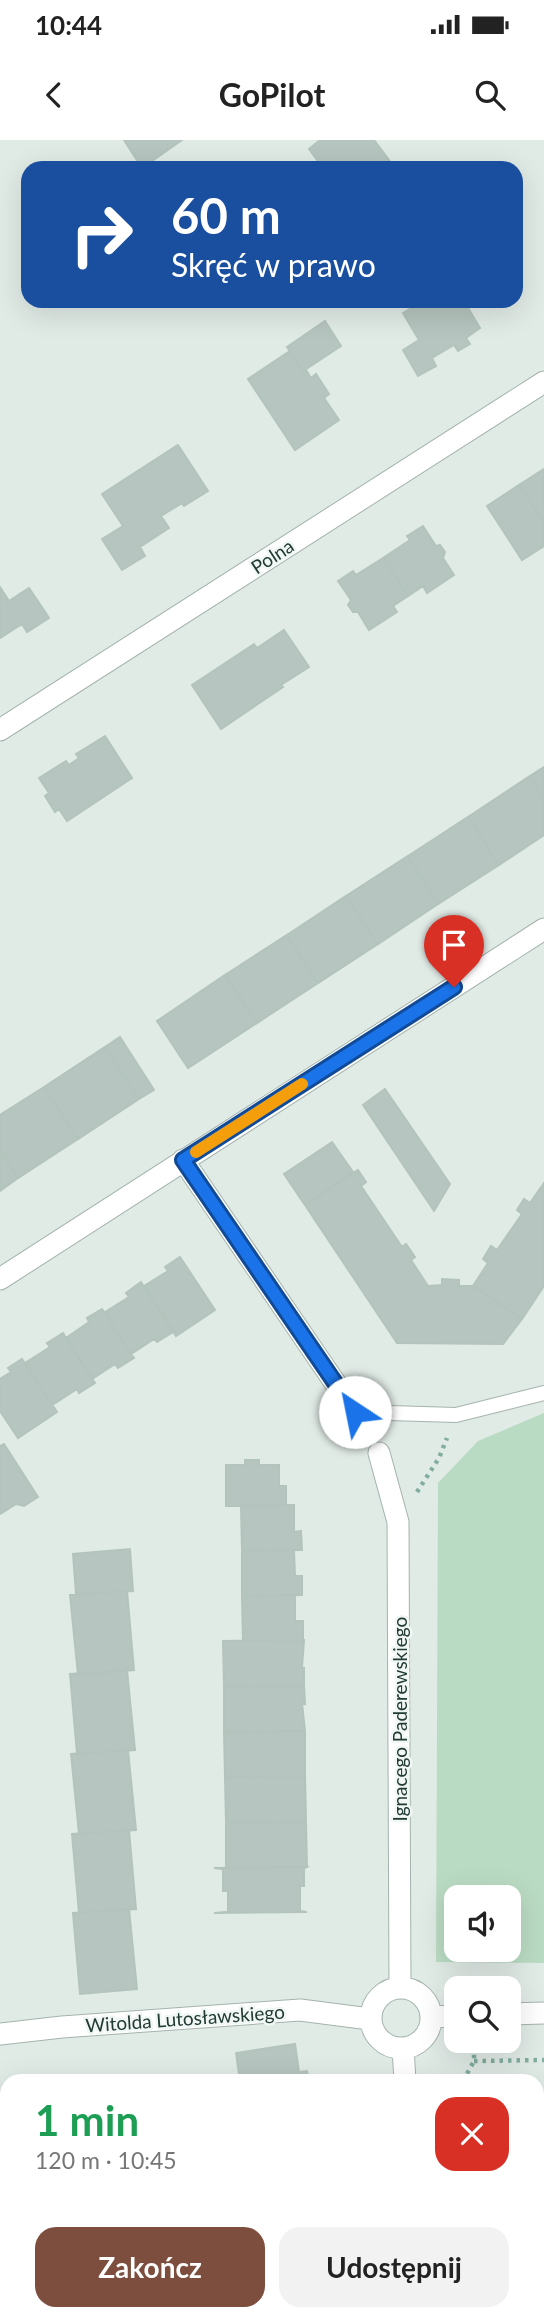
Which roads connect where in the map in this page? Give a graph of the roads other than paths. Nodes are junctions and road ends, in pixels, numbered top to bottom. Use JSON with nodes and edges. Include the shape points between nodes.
{"nodes":[{"id":1,"x":544,"y":382,"type":"edge"},
{"id":2,"x":0,"y":730,"type":"edge"},
{"id":3,"x":544,"y":929,"type":"edge"},
{"id":4,"x":183,"y":1160,"type":"junction"},
{"id":5,"x":0,"y":1279,"type":"edge"},
{"id":6,"x":544,"y":1393,"type":"edge"},
{"id":7,"x":355,"y":1412,"type":"joint"},
{"id":8,"x":379,"y":1453,"type":"dead end"},
{"id":9,"x":400,"y":1987,"type":"junction"},
{"id":10,"x":544,"y":2013,"type":"edge"},
{"id":11,"x":521,"y":2014,"type":"edge"},
{"id":12,"x":432,"y":2017,"type":"junction"},
{"id":13,"x":444,"y":2017,"type":"edge"},
{"id":14,"x":370,"y":2019,"type":"junction"},
{"id":15,"x":0,"y":2034,"type":"edge"},
{"id":16,"x":403,"y":2048,"type":"junction"},
{"id":17,"x":405,"y":2074,"type":"edge"}],
"edges":[{"from":1,"to":2,"type":"street","name":"Polna"},
{"from":3,"to":4,"type":"street"},
{"from":4,"to":5,"type":"street"},
{"from":4,"to":7,"type":"street"},
{"from":6,"to":7,"type":"lane","via":[[456,1415]]},
{"from":8,"to":9,"type":"street","name":"Ignacego Paderewskiego","via":[[398,1522]]},
{"from":9,"to":12,"type":"street","via":[[418,1993]]},
{"from":9,"to":14,"type":"street","via":[[375,2001]]},
{"from":10,"to":11,"type":"street"},
{"from":12,"to":13,"type":"street"},
{"from":12,"to":16,"type":"street","via":[[424,2038]]},
{"from":14,"to":15,"type":"street","name":"Witolda Lutosławskiego","via":[[300,2010]]},
{"from":14,"to":16,"type":"street","via":[[377,2038]]},
{"from":16,"to":17,"type":"street"}]}
